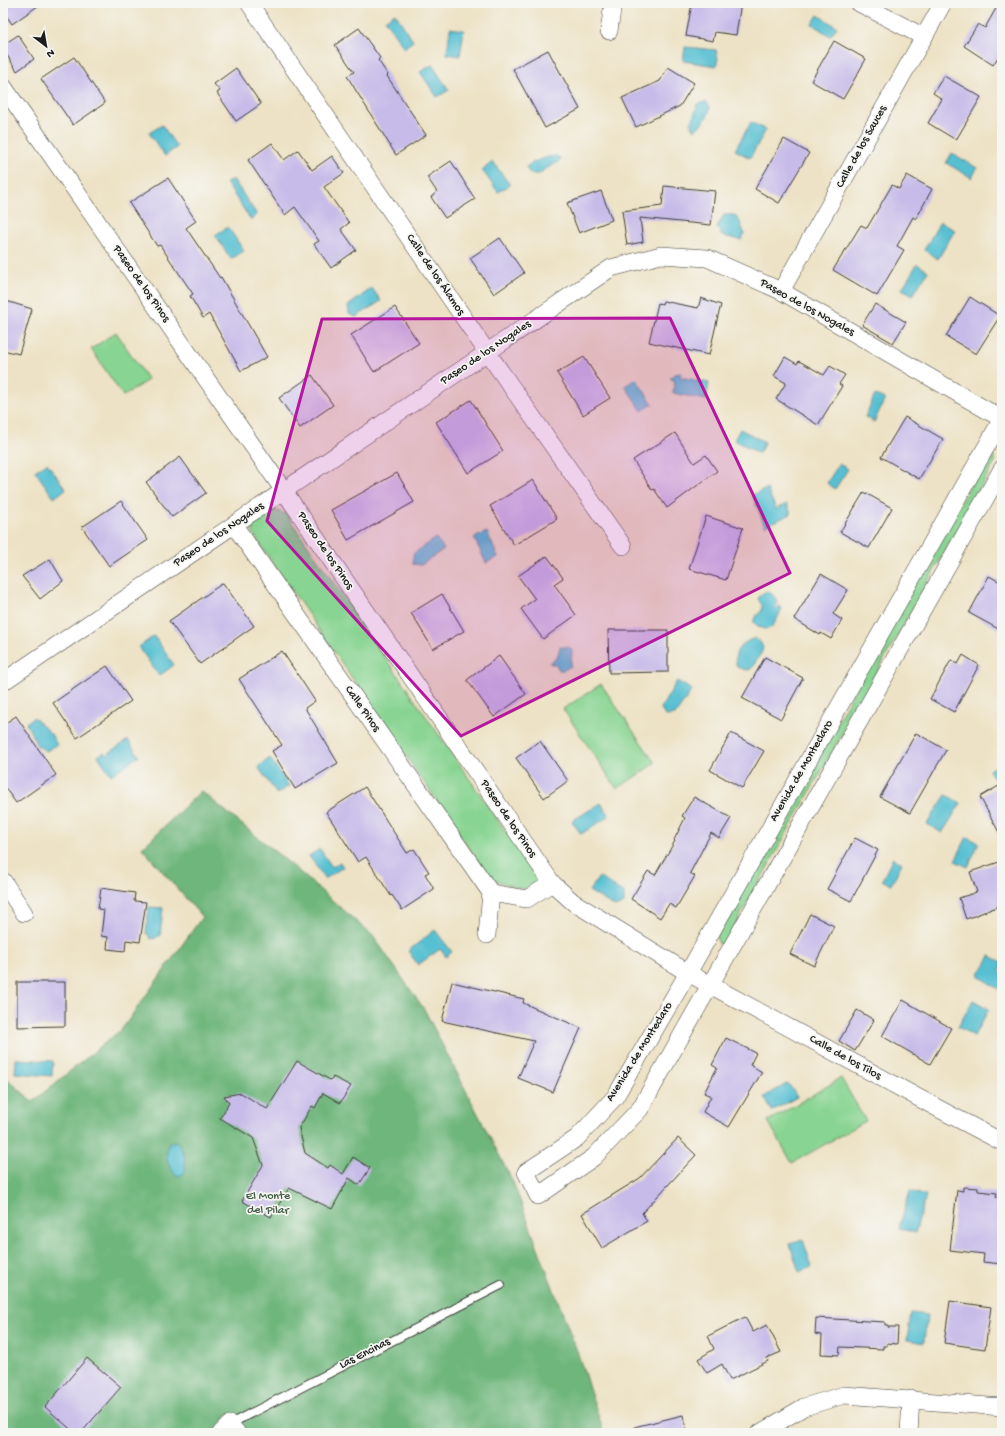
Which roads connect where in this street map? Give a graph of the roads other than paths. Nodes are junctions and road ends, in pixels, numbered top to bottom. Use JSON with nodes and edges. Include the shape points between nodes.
{"nodes":[{"id":1,"x":249,"y":3,"type":"edge"},
{"id":2,"x":613,"y":3,"type":"edge"},
{"id":3,"x":859,"y":3,"type":"edge"},
{"id":4,"x":943,"y":3,"type":"edge"},
{"id":5,"x":609,"y":31,"type":"dead end"},
{"id":6,"x":924,"y":37,"type":"junction"},
{"id":7,"x":3,"y":86,"type":"edge"},
{"id":8,"x":781,"y":291,"type":"junction"},
{"id":9,"x":487,"y":352,"type":"junction"},
{"id":10,"x":1002,"y":419,"type":"edge"},
{"id":11,"x":1002,"y":469,"type":"edge"},
{"id":12,"x":284,"y":491,"type":"junction"},
{"id":13,"x":234,"y":525,"type":"junction"},
{"id":14,"x":623,"y":546,"type":"dead end"},
{"id":15,"x":3,"y":682,"type":"edge"},
{"id":16,"x":3,"y":881,"type":"edge"},
{"id":17,"x":552,"y":883,"type":"junction"},
{"id":18,"x":491,"y":893,"type":"junction"},
{"id":19,"x":24,"y":913,"type":"dead end"},
{"id":20,"x":487,"y":935,"type":"dead end"},
{"id":21,"x":688,"y":972,"type":"junction"},
{"id":22,"x":710,"y":985,"type":"junction"},
{"id":23,"x":1002,"y":1142,"type":"edge"},
{"id":24,"x":501,"y":1285,"type":"dead end"},
{"id":25,"x":911,"y":1399,"type":"junction"},
{"id":26,"x":1002,"y":1407,"type":"edge"},
{"id":27,"x":229,"y":1430,"type":"edge"},
{"id":28,"x":760,"y":1433,"type":"edge"},
{"id":29,"x":909,"y":1433,"type":"edge"}],
"edges":[{"from":1,"to":9,"type":"street","name":"Calle de los Álamos"},
{"from":2,"to":5,"type":"street"},
{"from":3,"to":6,"type":"street"},
{"from":4,"to":6,"type":"street","name":"Calle de los Sauces"},
{"from":6,"to":8,"type":"street","name":"Calle de los Sauces"},
{"from":7,"to":12,"type":"street","name":"Paseo de los Pinos"},
{"from":8,"to":9,"type":"street","name":"Paseo de los Nogales","via":[[707,258],[661,255],[611,268]]},
{"from":8,"to":10,"type":"street","name":"Paseo de los Nogales"},
{"from":9,"to":12,"type":"street","name":"Paseo de los Nogales"},
{"from":9,"to":14,"type":"street","name":"Calle de los Álamos"},
{"from":10,"to":21,"type":"street","name":"Avenida de Monteclaro"},
{"from":11,"to":22,"type":"street","name":"Avenida de Monteclaro"},
{"from":12,"to":13,"type":"street","name":"Paseo de los Nogales"},
{"from":12,"to":17,"type":"street","name":"Paseo de los Pinos"},
{"from":13,"to":15,"type":"street","name":"Paseo de los Nogales"},
{"from":13,"to":18,"type":"street","name":"Calle Pinos"},
{"from":16,"to":19,"type":"street"},
{"from":17,"to":18,"type":"street","via":[[527,899]]},
{"from":17,"to":21,"type":"street","name":"Paseo de los Pinos","via":[[572,902]]},
{"from":18,"to":20,"type":"street"},
{"from":21,"to":22,"type":"street","name":"Calle de los Tilos"},
{"from":21,"to":22,"type":"street","name":"Avenida de Monteclaro","via":[[615,1097],[577,1138],[526,1172],[538,1196],[594,1157],[640,1109]]},
{"from":22,"to":23,"type":"street","name":"Calle de los Tilos"},
{"from":24,"to":27,"type":"lane","name":"Las Encinas"},
{"from":25,"to":26,"type":"street"},
{"from":25,"to":28,"type":"street","via":[[844,1395],[804,1407]]},
{"from":25,"to":29,"type":"street"}]}
